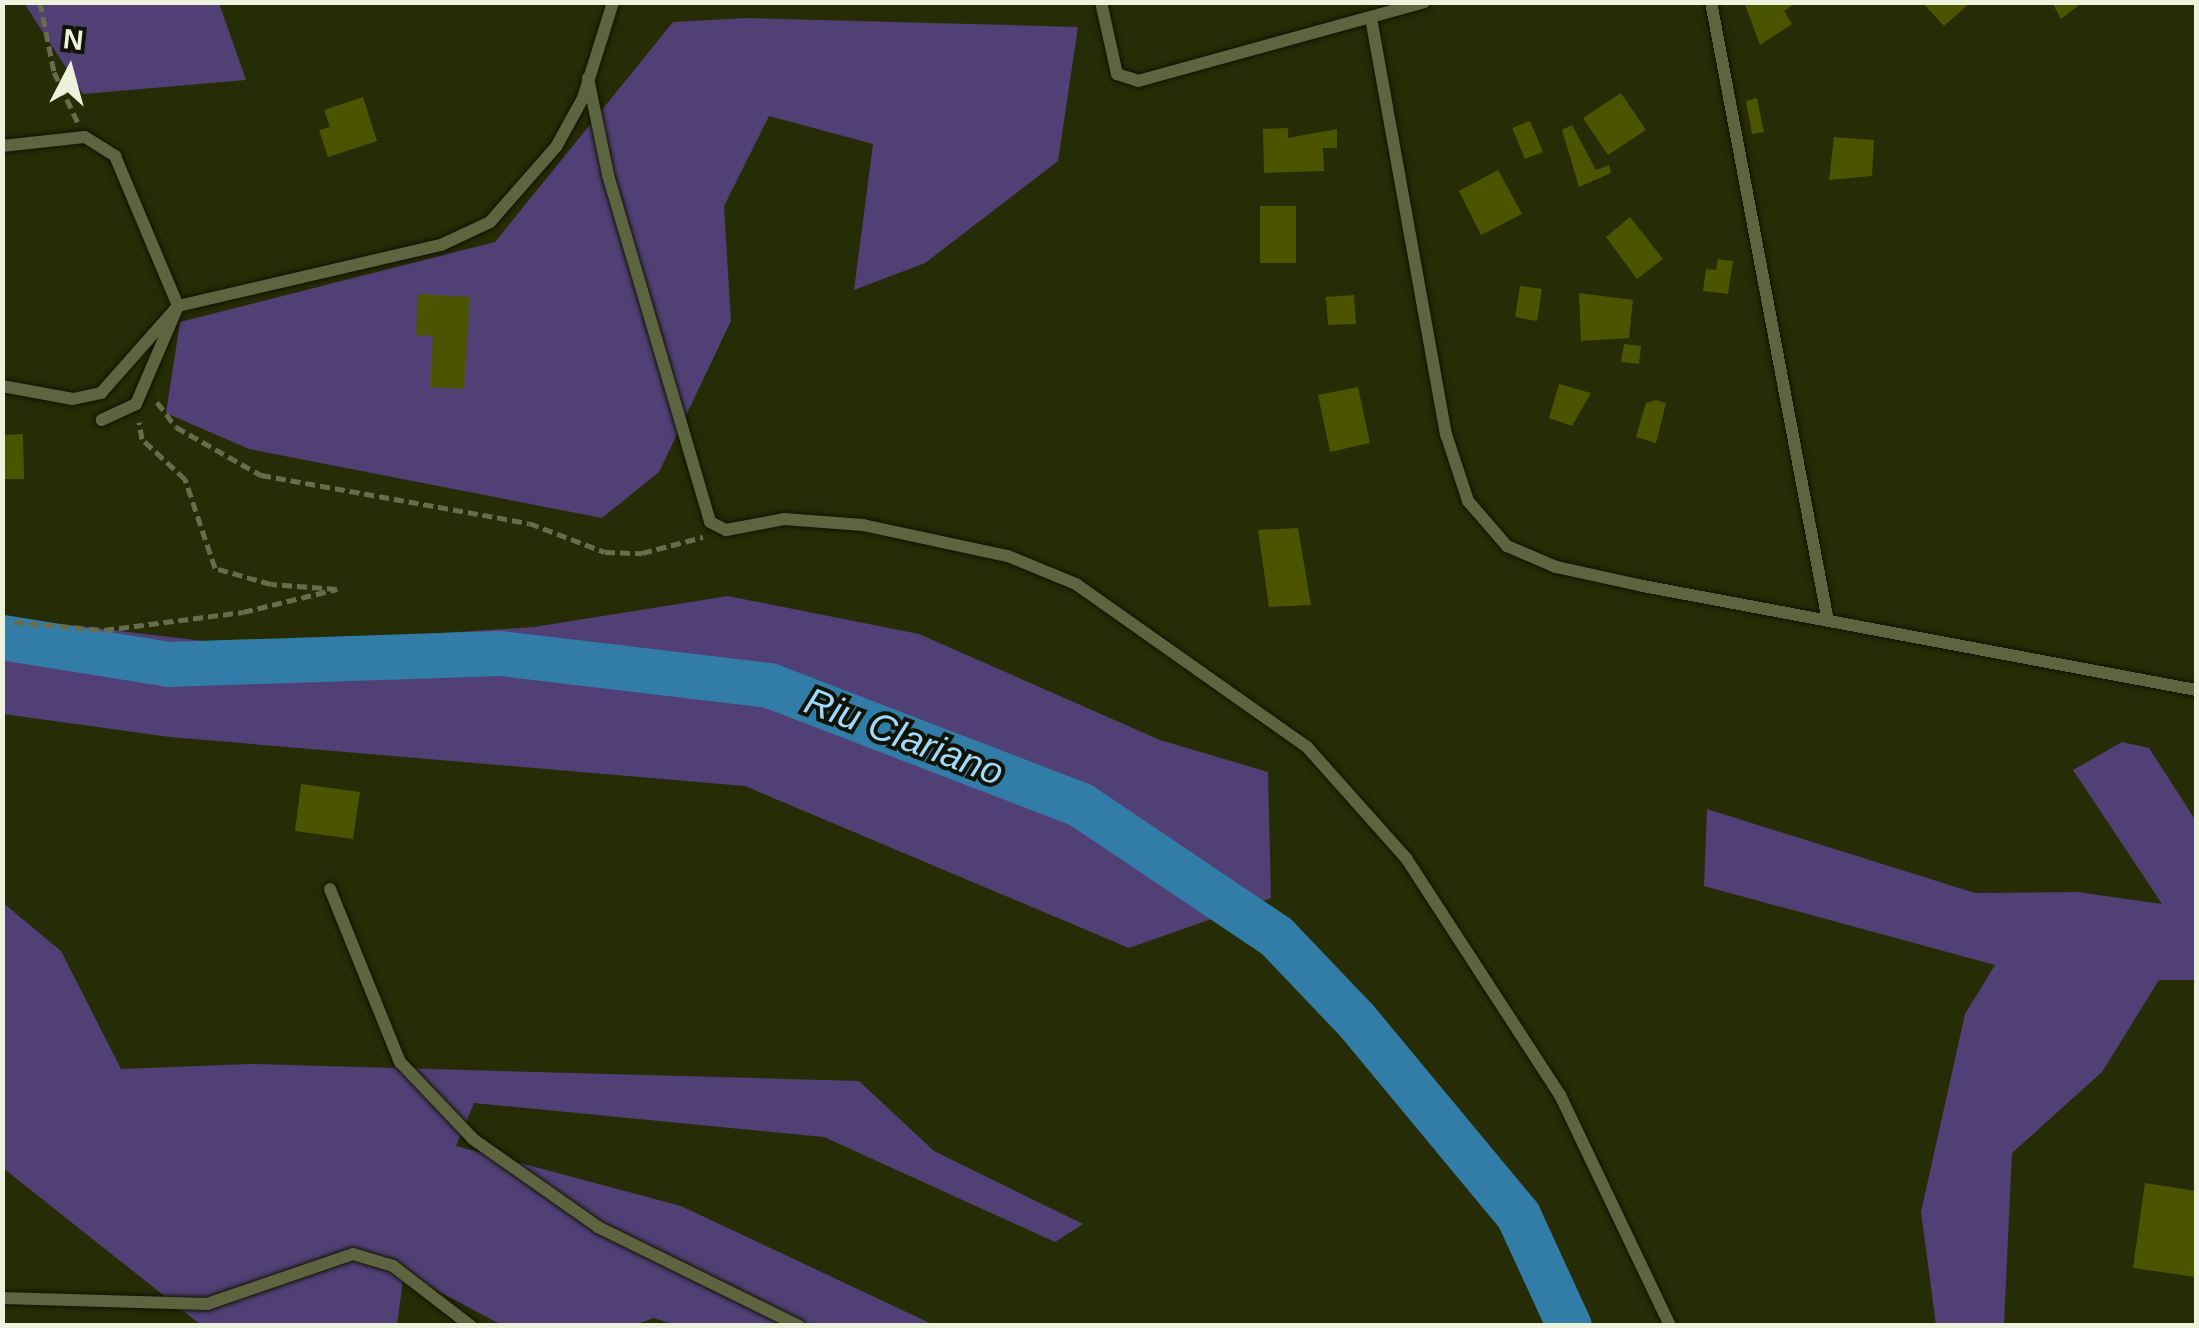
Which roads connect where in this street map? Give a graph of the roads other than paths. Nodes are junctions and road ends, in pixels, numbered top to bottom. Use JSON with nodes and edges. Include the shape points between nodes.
{"nodes":[{"id":1,"x":612,"y":2,"type":"edge"},
{"id":2,"x":1101,"y":2,"type":"edge"},
{"id":3,"x":1424,"y":2,"type":"edge"},
{"id":4,"x":1710,"y":2,"type":"edge"},
{"id":5,"x":1371,"y":18,"type":"junction"},
{"id":6,"x":588,"y":78,"type":"junction"},
{"id":7,"x":2,"y":146,"type":"edge"},
{"id":8,"x":178,"y":306,"type":"junction"},
{"id":9,"x":2,"y":386,"type":"edge"},
{"id":10,"x":101,"y":420,"type":"dead end"},
{"id":11,"x":1828,"y":621,"type":"junction"},
{"id":12,"x":2196,"y":690,"type":"edge"},
{"id":13,"x":330,"y":889,"type":"dead end"},
{"id":14,"x":2,"y":1298,"type":"edge"},
{"id":15,"x":471,"y":1326,"type":"edge"},
{"id":16,"x":799,"y":1326,"type":"edge"},
{"id":17,"x":1670,"y":1326,"type":"edge"}],
"edges":[{"from":1,"to":6,"type":"lane"},
{"from":2,"to":5,"type":"lane","via":[[1114,66],[1127,81]]},
{"from":3,"to":5,"type":"lane"},
{"from":4,"to":11,"type":"lane"},
{"from":5,"to":11,"type":"lane","via":[[1446,434],[1478,518],[1507,546],[1556,568]]},
{"from":6,"to":8,"type":"lane","via":[[556,147],[490,222],[440,245]]},
{"from":6,"to":17,"type":"lane","via":[[608,174],[717,526],[863,525],[1008,556],[1076,584],[1307,747],[1406,858],[1560,1095]]},
{"from":7,"to":8,"type":"lane","via":[[86,137],[116,156]]},
{"from":8,"to":9,"type":"lane","via":[[101,393],[73,399]]},
{"from":8,"to":10,"type":"lane","via":[[136,404]]},
{"from":11,"to":12,"type":"lane"},
{"from":13,"to":16,"type":"lane","via":[[400,1062],[472,1140],[598,1228]]},
{"from":14,"to":15,"type":"lane","via":[[208,1304],[353,1254],[393,1266]]}]}
